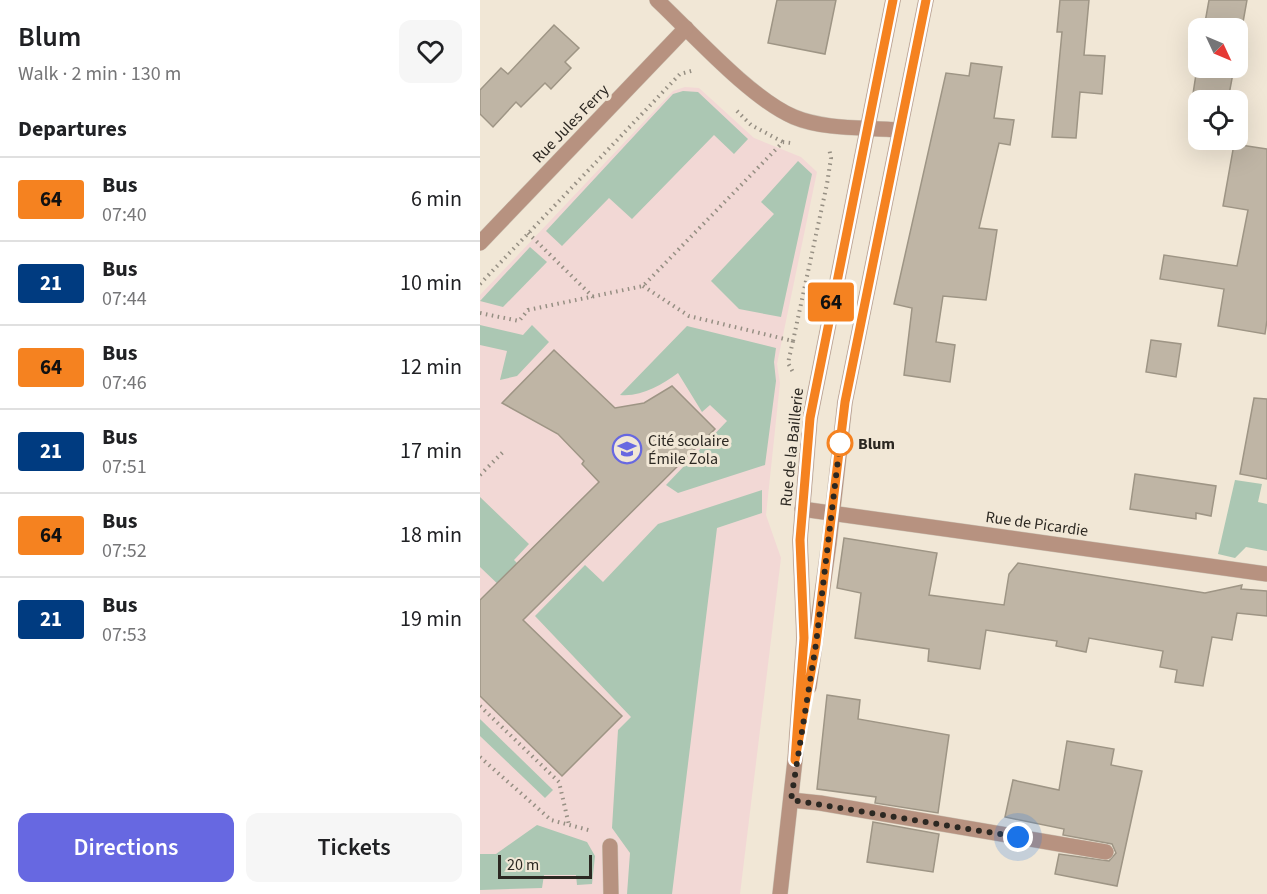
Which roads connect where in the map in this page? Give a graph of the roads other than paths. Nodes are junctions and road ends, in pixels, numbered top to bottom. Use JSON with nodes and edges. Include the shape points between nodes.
{"nodes":[{"id":1,"x":657,"y":0,"type":"edge"},
{"id":2,"x":893,"y":0,"type":"edge"},
{"id":3,"x":926,"y":0,"type":"edge"},
{"id":4,"x":686,"y":27,"type":"junction"},
{"id":5,"x":867,"y":127,"type":"junction"},
{"id":6,"x":899,"y":130,"type":"junction"},
{"id":7,"x":480,"y":243,"type":"edge"},
{"id":8,"x":802,"y":509,"type":"junction"},
{"id":9,"x":833,"y":513,"type":"junction"},
{"id":10,"x":1267,"y":574,"type":"edge"},
{"id":11,"x":795,"y":760,"type":"junction"},
{"id":12,"x":791,"y":800,"type":"junction"},
{"id":13,"x":610,"y":846,"type":"road end"},
{"id":14,"x":1106,"y":852,"type":"dead end"},
{"id":15,"x":611,"y":894,"type":"edge"},
{"id":16,"x":780,"y":894,"type":"edge"}],
"edges":[{"from":1,"to":4,"type":"street"},
{"from":2,"to":5,"type":"street","name":"Rue de la Baillerie"},
{"from":3,"to":6,"type":"street","name":"Rue de la Baillerie"},
{"from":4,"to":5,"type":"street","via":[[778,109],[811,122]]},
{"from":4,"to":7,"type":"street","name":"Rue Jules Ferry"},
{"from":5,"to":6,"type":"street"},
{"from":5,"to":8,"type":"street","name":"Rue de la Baillerie","via":[[815,381]]},
{"from":6,"to":9,"type":"street","name":"Rue de la Baillerie","via":[[845,402]]},
{"from":8,"to":9,"type":"street","name":"Rue de Picardie"},
{"from":8,"to":11,"type":"street","name":"Rue de la Baillerie","via":[[804,638]]},
{"from":9,"to":10,"type":"street","name":"Rue de Picardie"},
{"from":9,"to":11,"type":"street","name":"Rue de la Baillerie","via":[[816,644]]},
{"from":11,"to":12,"type":"street","name":"Rue de la Baillerie"},
{"from":12,"to":14,"type":"street"},
{"from":12,"to":16,"type":"street","name":"Rue de la Baillerie"},
{"from":13,"to":15,"type":"street"}]}
